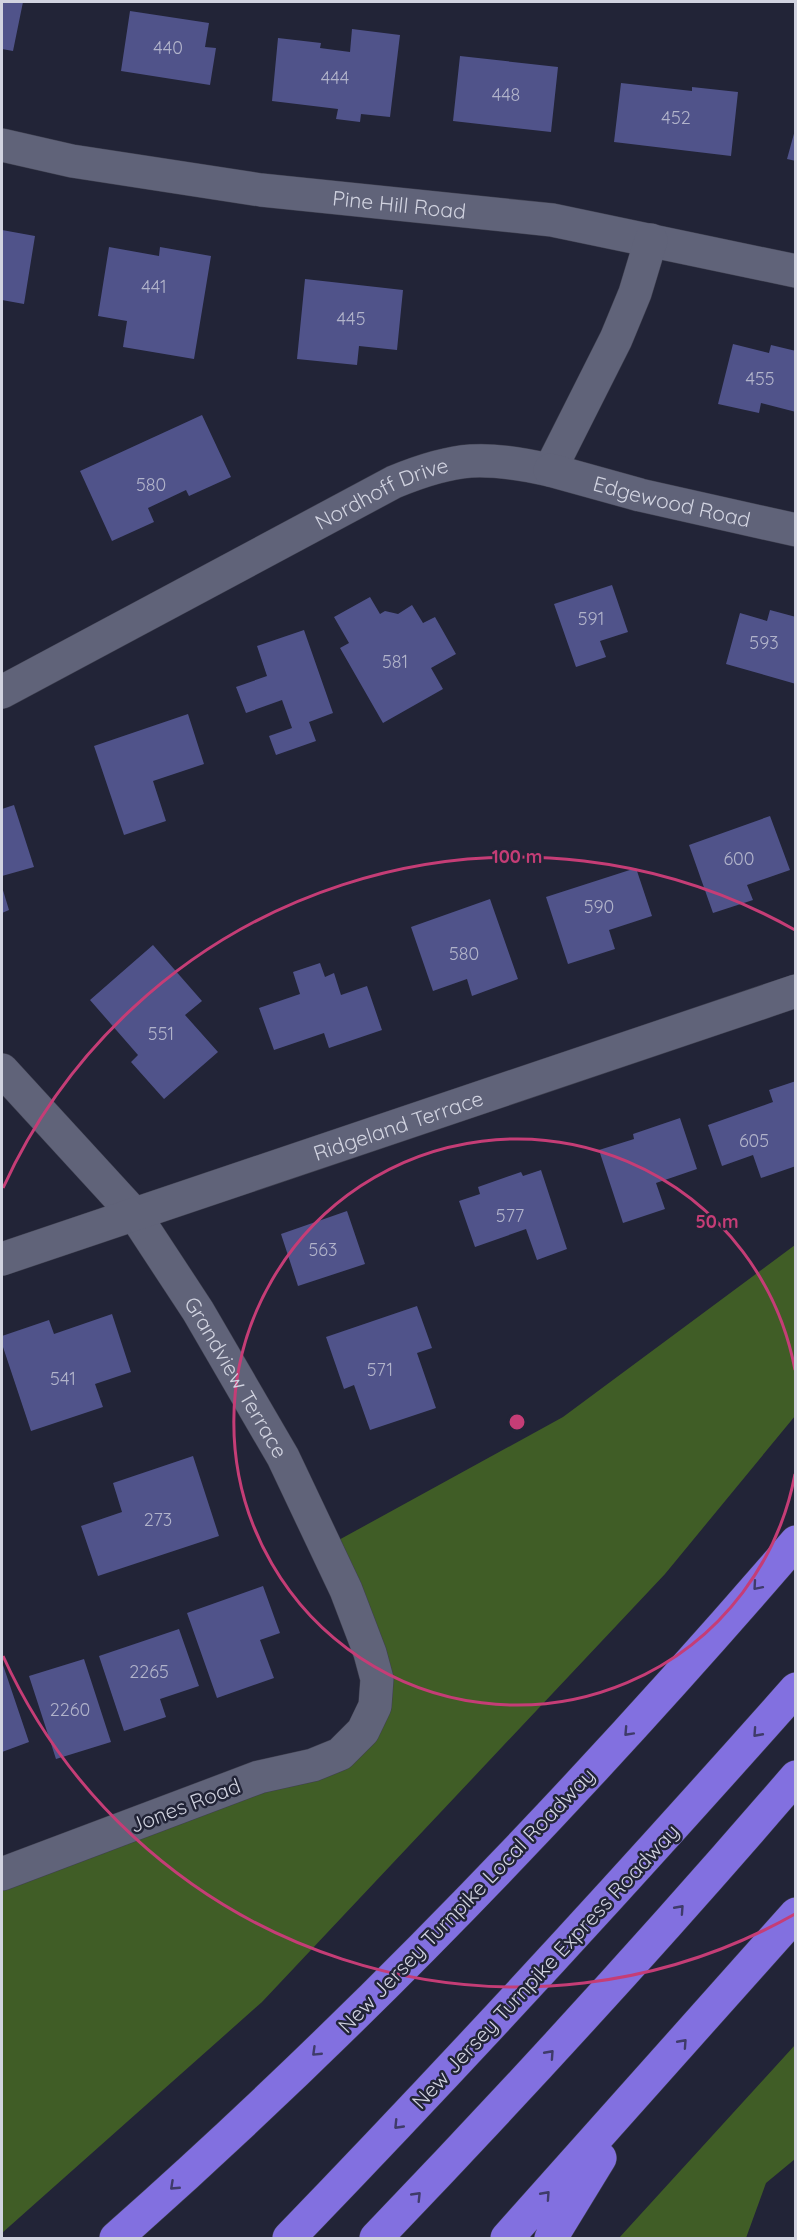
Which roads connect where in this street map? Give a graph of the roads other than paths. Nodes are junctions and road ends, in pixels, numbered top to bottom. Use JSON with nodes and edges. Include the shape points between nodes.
{"nodes":[{"id":1,"x":2,"y":145,"type":"edge"},
{"id":2,"x":651,"y":240,"type":"junction"},
{"id":3,"x":795,"y":271,"type":"edge"},
{"id":4,"x":550,"y":470,"type":"junction"},
{"id":5,"x":795,"y":530,"type":"edge"},
{"id":6,"x":2,"y":692,"type":"edge"},
{"id":7,"x":795,"y":991,"type":"edge"},
{"id":8,"x":2,"y":1070,"type":"edge"},
{"id":9,"x":135,"y":1215,"type":"junction"},
{"id":10,"x":2,"y":1259,"type":"edge"},
{"id":11,"x":795,"y":1542,"type":"edge"},
{"id":12,"x":795,"y":1689,"type":"edge"},
{"id":13,"x":363,"y":1731,"type":"joint"},
{"id":14,"x":795,"y":1777,"type":"edge"},
{"id":15,"x":2,"y":1874,"type":"edge"},
{"id":16,"x":795,"y":1914,"type":"edge"},
{"id":17,"x":644,"y":2086,"type":"junction"},
{"id":18,"x":116,"y":2238,"type":"edge"},
{"id":19,"x":290,"y":2238,"type":"edge"},
{"id":20,"x":376,"y":2238,"type":"edge"},
{"id":21,"x":507,"y":2238,"type":"edge"},
{"id":22,"x":551,"y":2238,"type":"edge"}],
"edges":[{"from":1,"to":2,"type":"street","name":"Pine Hill Road","via":[[72,161],[261,190],[552,220]]},
{"from":2,"to":3,"type":"street","name":"Pine Hill Road"},
{"from":2,"to":4,"type":"street","via":[[616,339]]},
{"from":4,"to":5,"type":"street","name":"Edgewood Road"},
{"from":4,"to":6,"type":"street","name":"Nordhoff Drive","via":[[486,459],[458,461],[394,482]]},
{"from":7,"to":9,"type":"street","name":"Ridgeland Terrace"},
{"from":8,"to":9,"type":"street","name":"Grandview Terrace"},
{"from":9,"to":10,"type":"street","name":"Ridgeland Terrace"},
{"from":9,"to":13,"type":"street","name":"Grandview Terrace","via":[[198,1311],[284,1457],[346,1590],[377,1679],[375,1706]]},
{"from":11,"to":18,"type":"highway","name":"New Jersey Turnpike Local Roadway","one_way":true,"via":[[642,1717],[464,1907],[273,2094]]},
{"from":12,"to":19,"type":"highway","name":"New Jersey Turnpike Express Roadway","one_way":true,"via":[[476,2043]]},
{"from":13,"to":15,"type":"street","name":"Jones Road","via":[[340,1754],[313,1765],[259,1777]]},
{"from":20,"to":14,"type":"highway","one_way":true,"via":[[554,2049]]},
{"from":17,"to":16,"type":"highway","one_way":true},
{"from":21,"to":17,"type":"highway","one_way":true},
{"from":17,"to":22,"type":"highway"}]}
